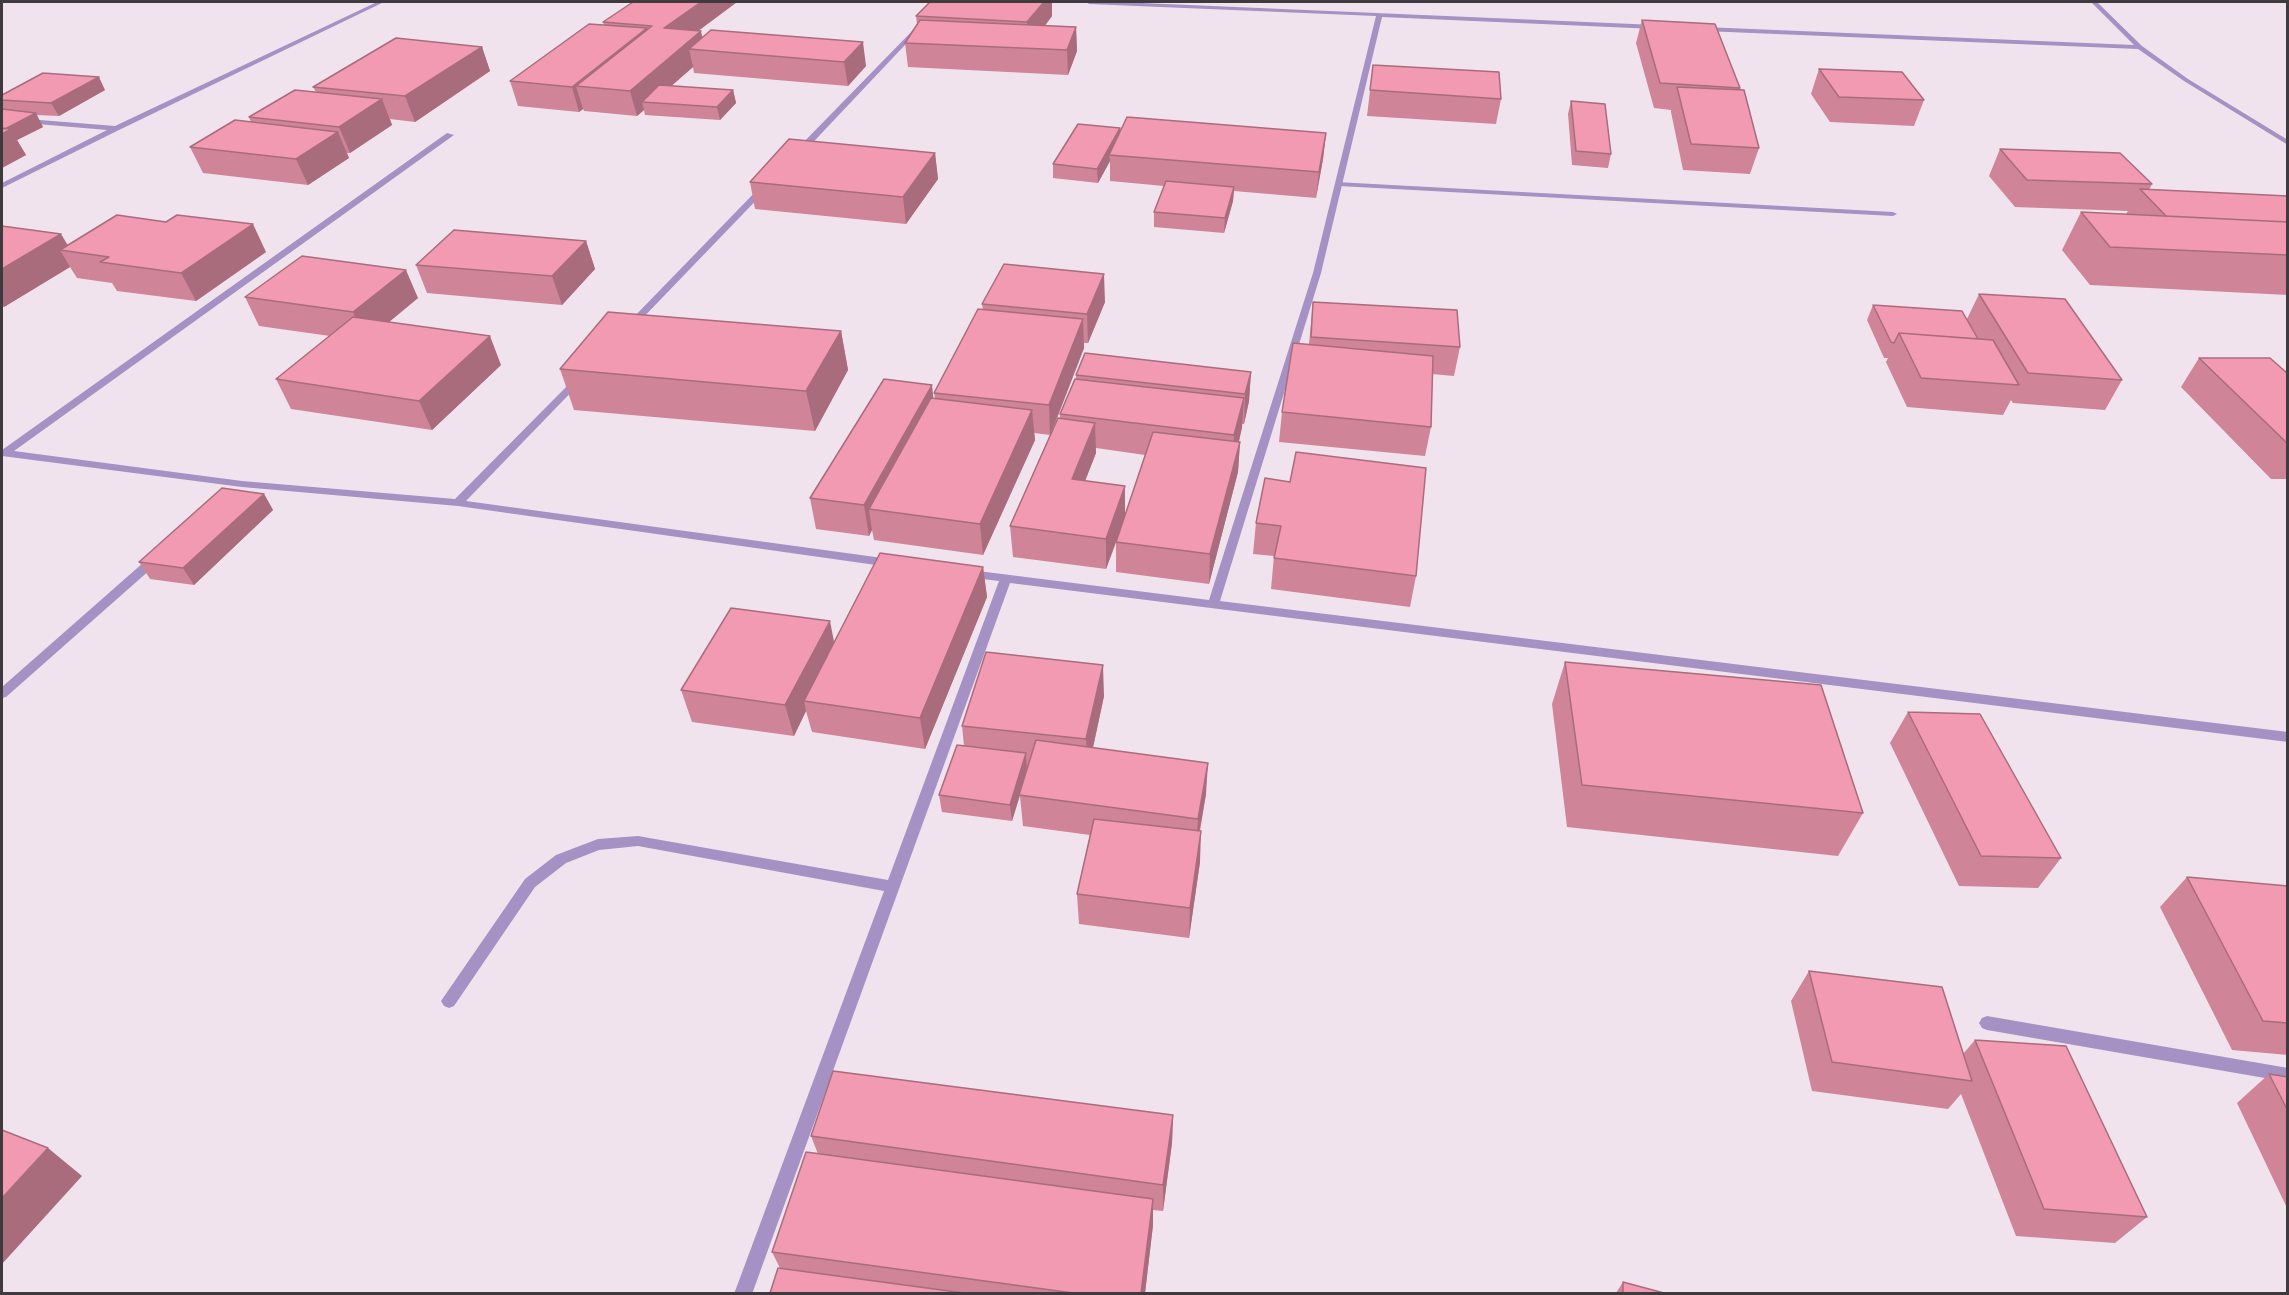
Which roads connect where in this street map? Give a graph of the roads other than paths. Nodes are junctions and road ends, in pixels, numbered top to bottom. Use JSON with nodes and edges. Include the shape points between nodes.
{"nodes":[{"id":1,"x":381,"y":2,"type":"edge"},
{"id":2,"x":1089,"y":2,"type":"edge"},
{"id":3,"x":2094,"y":2,"type":"edge"},
{"id":4,"x":1379,"y":15,"type":"junction"},
{"id":5,"x":927,"y":18,"type":"edge"},
{"id":6,"x":1662,"y":27,"type":"edge"},
{"id":7,"x":1697,"y":29,"type":"edge"},
{"id":8,"x":2140,"y":47,"type":"junction"},
{"id":9,"x":2,"y":119,"type":"edge"},
{"id":10,"x":116,"y":128,"type":"junction"},
{"id":11,"x":450,"y":135,"type":"dead end"},
{"id":12,"x":2288,"y":143,"type":"edge"},
{"id":13,"x":796,"y":155,"type":"edge"},
{"id":14,"x":771,"y":180,"type":"edge"},
{"id":15,"x":1339,"y":184,"type":"junction"},
{"id":16,"x":2,"y":186,"type":"edge"},
{"id":17,"x":1893,"y":214,"type":"dead end"},
{"id":18,"x":623,"y":333,"type":"edge"},
{"id":19,"x":582,"y":376,"type":"edge"},
{"id":20,"x":3,"y":453,"type":"edge"},
{"id":21,"x":458,"y":503,"type":"junction"},
{"id":22,"x":162,"y":554,"type":"edge"},
{"id":23,"x":901,"y":564,"type":"edge"},
{"id":24,"x":959,"y":572,"type":"edge"},
{"id":25,"x":1006,"y":579,"type":"junction"},
{"id":26,"x":1213,"y":604,"type":"junction"},
{"id":27,"x":2,"y":694,"type":"edge"},
{"id":28,"x":2288,"y":737,"type":"edge"},
{"id":29,"x":892,"y":887,"type":"junction"},
{"id":30,"x":449,"y":1001,"type":"dead end"},
{"id":31,"x":1987,"y":1023,"type":"dead end"},
{"id":32,"x":2288,"y":1074,"type":"edge"},
{"id":33,"x":743,"y":1293,"type":"edge"}],
"edges":[{"from":1,"to":10,"type":"street"},
{"from":2,"to":4,"type":"street"},
{"from":3,"to":8,"type":"street"},
{"from":4,"to":6,"type":"street"},
{"from":4,"to":15,"type":"street"},
{"from":5,"to":13,"type":"street"},
{"from":7,"to":8,"type":"street"},
{"from":8,"to":12,"type":"street"},
{"from":9,"to":10,"type":"street"},
{"from":10,"to":16,"type":"street"},
{"from":11,"to":20,"type":"street"},
{"from":14,"to":18,"type":"street"},
{"from":15,"to":17,"type":"street"},
{"from":15,"to":26,"type":"street","via":[[1317,273]]},
{"from":19,"to":21,"type":"street"},
{"from":20,"to":21,"type":"street","via":[[238,488]]},
{"from":21,"to":23,"type":"street"},
{"from":22,"to":27,"type":"street"},
{"from":24,"to":25,"type":"street"},
{"from":25,"to":26,"type":"street"},
{"from":25,"to":29,"type":"street"},
{"from":26,"to":28,"type":"street"},
{"from":29,"to":30,"type":"street","via":[[638,841],[598,845],[561,859],[530,883]]},
{"from":29,"to":33,"type":"street"},
{"from":31,"to":32,"type":"street"}]}
